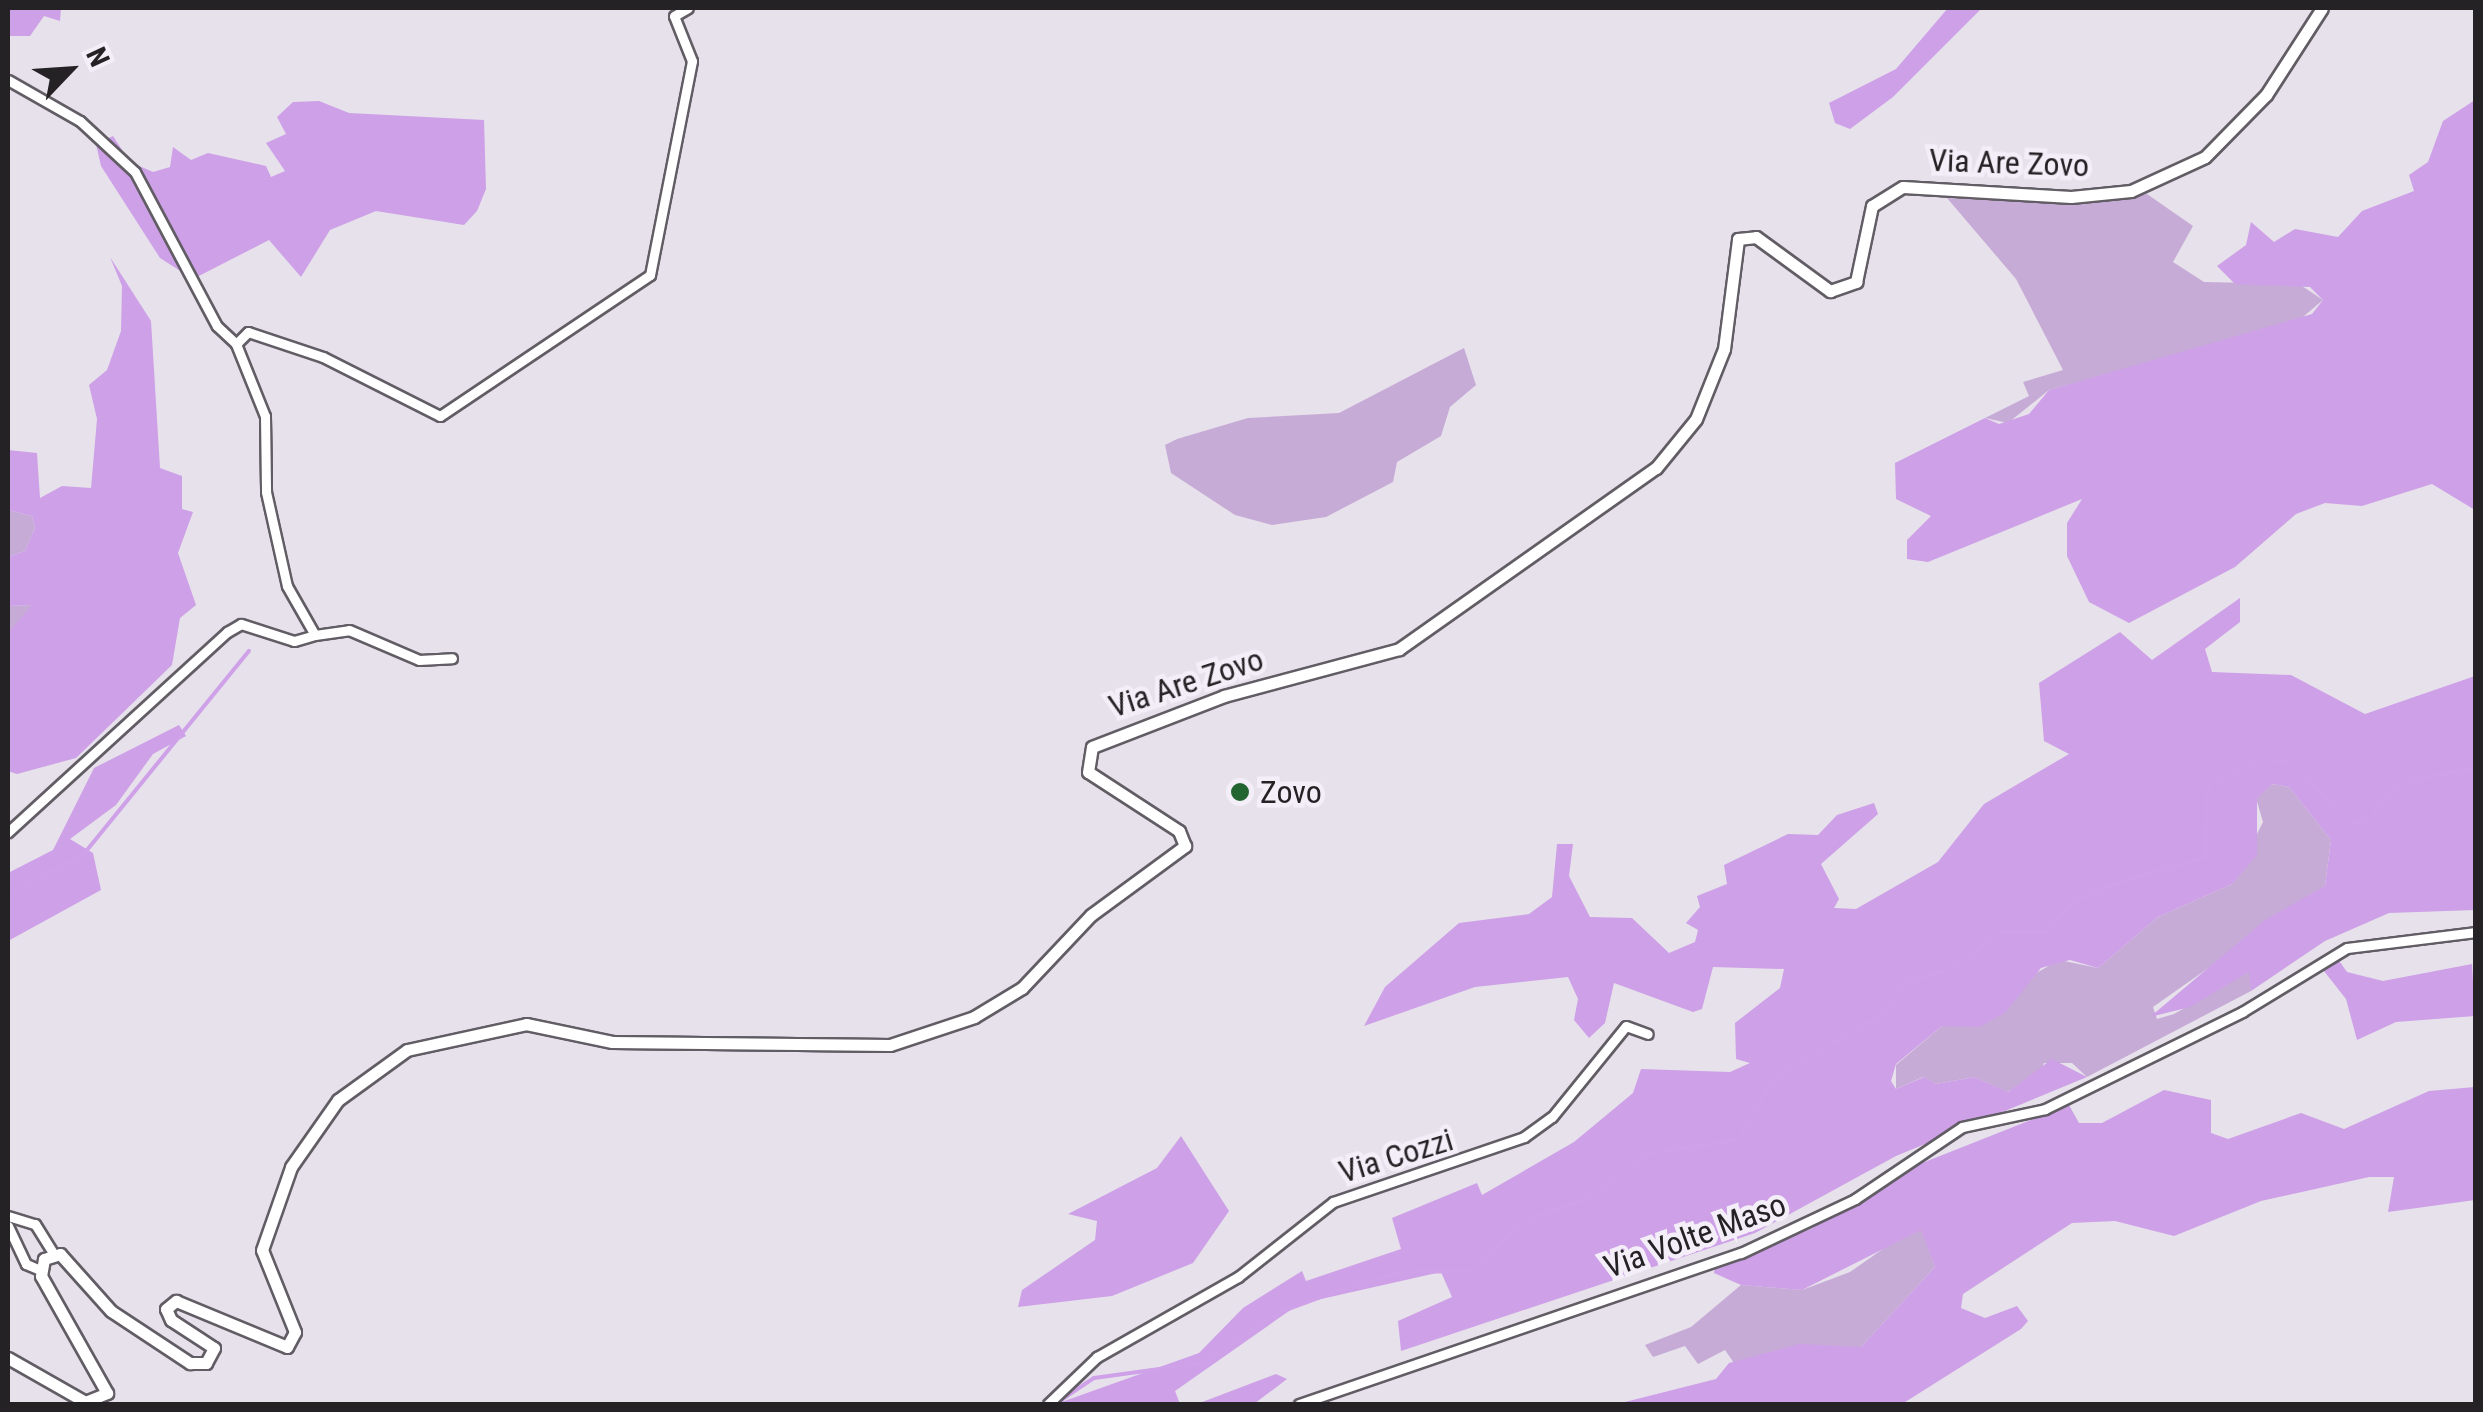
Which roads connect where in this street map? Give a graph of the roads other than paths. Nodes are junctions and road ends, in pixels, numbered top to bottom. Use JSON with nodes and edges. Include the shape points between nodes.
{"nodes":[{"id":1,"x":688,"y":8,"type":"edge"},
{"id":2,"x":2322,"y":8,"type":"edge"},
{"id":3,"x":8,"y":80,"type":"edge"},
{"id":4,"x":236,"y":344,"type":"junction"},
{"id":5,"x":316,"y":635,"type":"junction"},
{"id":6,"x":452,"y":658,"type":"dead end"},
{"id":7,"x":8,"y":832,"type":"edge"},
{"id":8,"x":2476,"y":932,"type":"edge"},
{"id":9,"x":1648,"y":1034,"type":"dead end"},
{"id":10,"x":8,"y":1216,"type":"edge"},
{"id":11,"x":8,"y":1226,"type":"edge"},
{"id":12,"x":54,"y":1255,"type":"junction"},
{"id":13,"x":40,"y":1270,"type":"junction"},
{"id":14,"x":8,"y":1358,"type":"edge"},
{"id":15,"x":1048,"y":1404,"type":"edge"},
{"id":16,"x":1299,"y":1404,"type":"edge"}],
"edges":[{"from":1,"to":4,"type":"street","via":[[674,16],[692,61],[650,275],[440,416],[322,357],[248,332]]},
{"from":2,"to":12,"type":"street","name":"Via Are Zovo","via":[[2266,95],[2205,157],[2131,190],[2071,197],[1903,187],[1872,206],[1856,282],[1830,291],[1756,238],[1738,238],[1730,324],[1710,384],[1674,450],[1643,478],[1399,649],[1224,696],[1092,747],[1088,772],[1179,830],[1185,846],[1091,915],[1022,988],[974,1018],[890,1045],[612,1042],[526,1024],[407,1050],[338,1100],[291,1167],[262,1250],[296,1332],[284,1348],[176,1300],[167,1306],[171,1320],[214,1348],[206,1363],[190,1363],[111,1310],[68,1257]]},
{"from":3,"to":4,"type":"street","via":[[80,121],[135,172],[217,326]]},
{"from":4,"to":5,"type":"street","via":[[265,416],[266,492],[287,586]]},
{"from":5,"to":6,"type":"street","via":[[349,630],[419,660]]},
{"from":5,"to":7,"type":"street","via":[[294,641],[241,624],[227,632]]},
{"from":8,"to":16,"type":"street","name":"Via Volte Maso","via":[[2347,948],[2242,1012],[2045,1109],[1962,1128],[1855,1199],[1741,1254]]},
{"from":9,"to":15,"type":"street","name":"Via Cozzi","via":[[1626,1026],[1552,1117],[1524,1137],[1333,1202],[1238,1277],[1097,1357]]},
{"from":10,"to":12,"type":"street","name":"Via Are Zovo","via":[[36,1224]]},
{"from":11,"to":13,"type":"street","via":[[26,1264]]},
{"from":12,"to":13,"type":"street"},
{"from":13,"to":14,"type":"street","via":[[107,1392],[85,1402]]}]}
